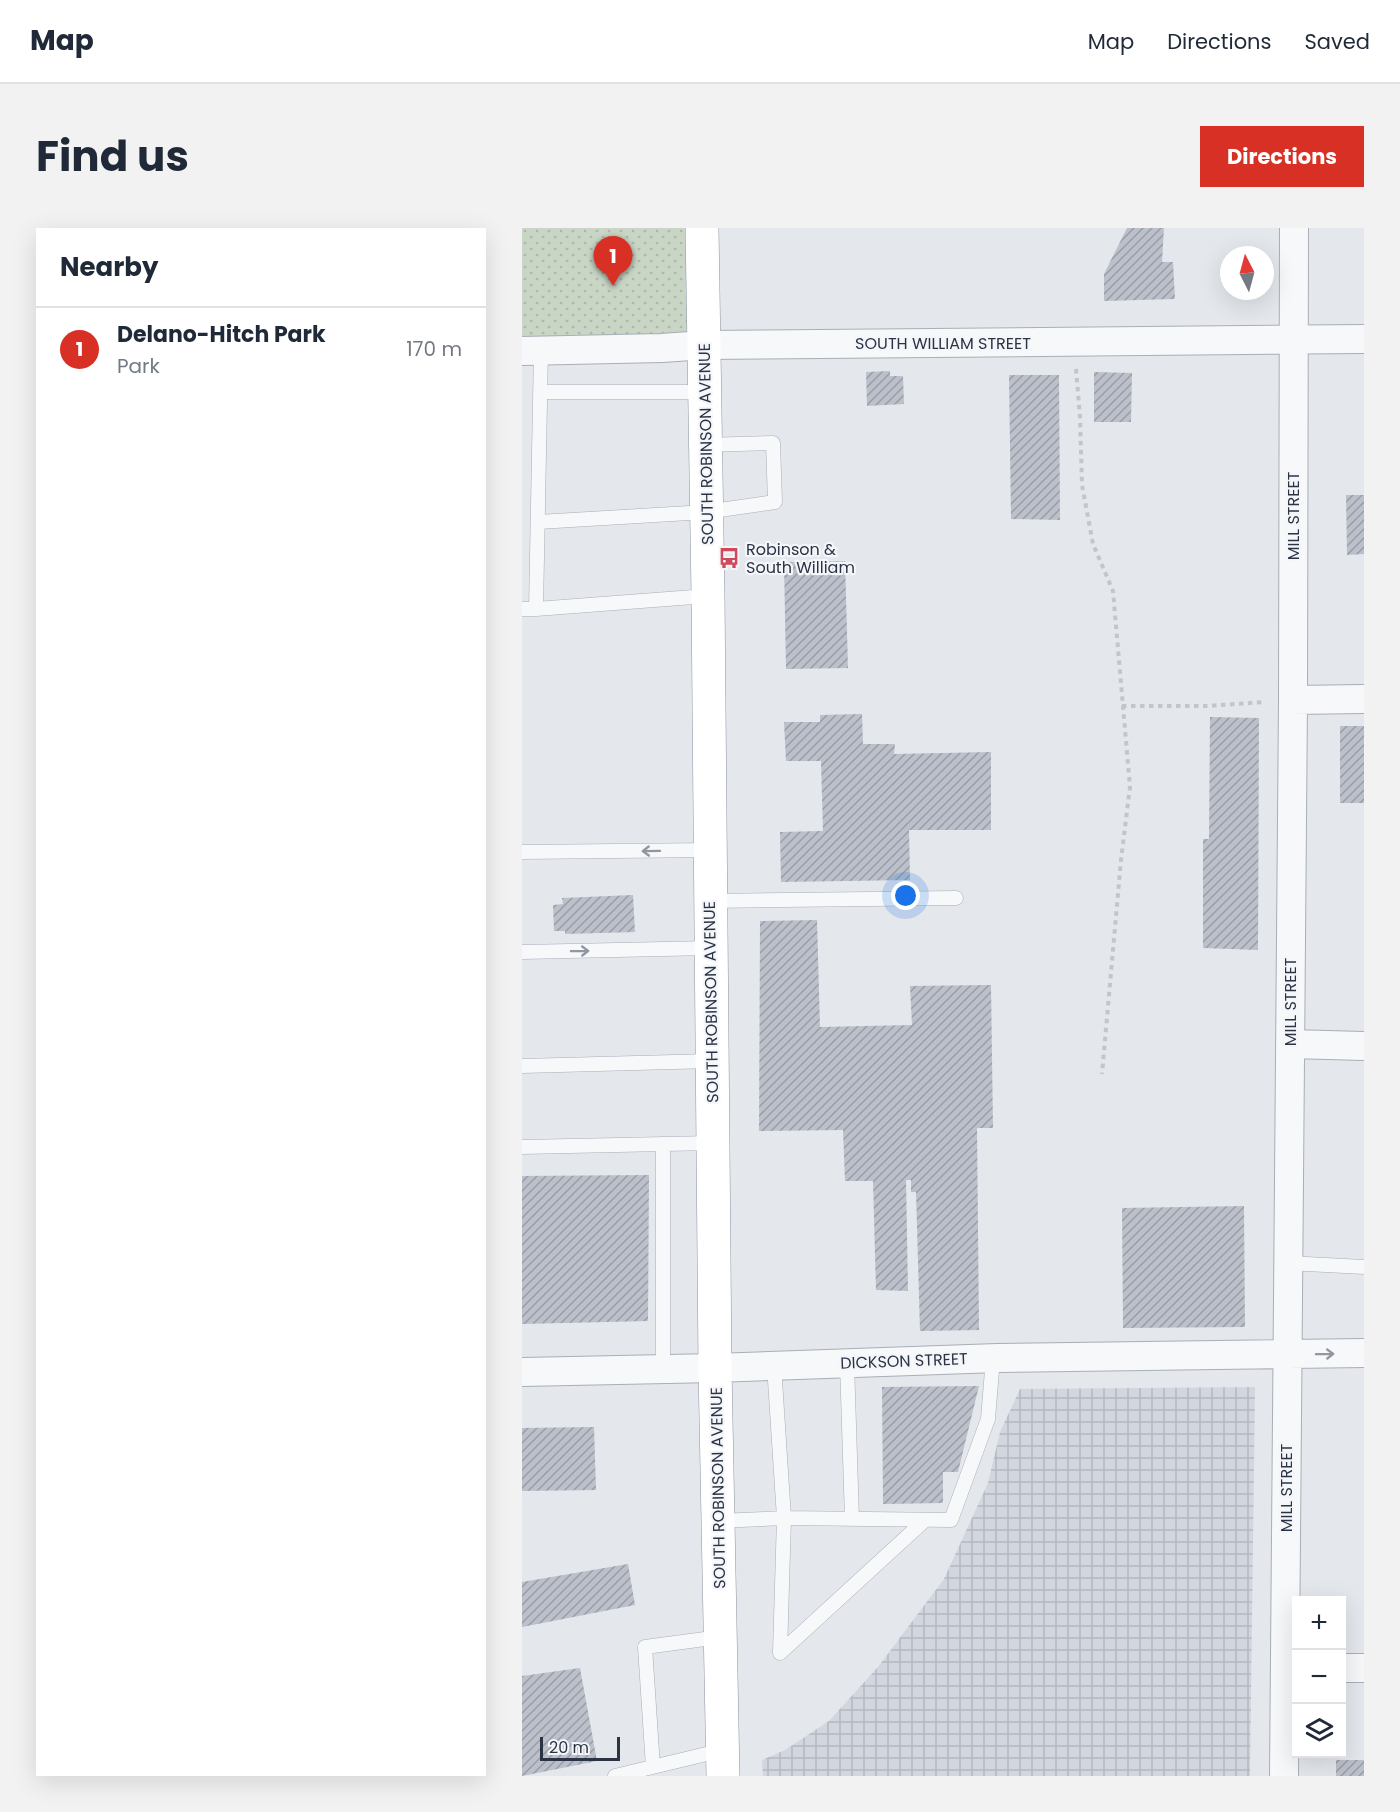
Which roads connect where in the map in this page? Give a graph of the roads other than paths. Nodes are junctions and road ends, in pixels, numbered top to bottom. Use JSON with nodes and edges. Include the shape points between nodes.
{"nodes":[{"id":1,"x":702,"y":228,"type":"edge"},
{"id":2,"x":1294,"y":228,"type":"edge"},
{"id":3,"x":1364,"y":339,"type":"edge"},
{"id":4,"x":1293,"y":340,"type":"junction"},
{"id":5,"x":705,"y":345,"type":"junction"},
{"id":6,"x":532,"y":350,"type":"edge"},
{"id":7,"x":541,"y":392,"type":"junction"},
{"id":8,"x":705,"y":392,"type":"junction"},
{"id":9,"x":705,"y":445,"type":"junction"},
{"id":10,"x":706,"y":512,"type":"junction"},
{"id":11,"x":538,"y":522,"type":"junction"},
{"id":12,"x":708,"y":596,"type":"junction"},
{"id":13,"x":529,"y":609,"type":"edge"},
{"id":14,"x":1364,"y":699,"type":"edge"},
{"id":15,"x":1293,"y":700,"type":"junction"},
{"id":16,"x":710,"y":850,"type":"junction"},
{"id":17,"x":522,"y":852,"type":"edge"},
{"id":18,"x":956,"y":898,"type":"dead end"},
{"id":19,"x":710,"y":901,"type":"junction"},
{"id":20,"x":711,"y":948,"type":"junction"},
{"id":21,"x":522,"y":952,"type":"edge"},
{"id":22,"x":1290,"y":1044,"type":"junction"},
{"id":23,"x":1364,"y":1046,"type":"edge"},
{"id":24,"x":712,"y":1061,"type":"junction"},
{"id":25,"x":522,"y":1066,"type":"edge"},
{"id":26,"x":713,"y":1143,"type":"junction"},
{"id":27,"x":663,"y":1144,"type":"junction"},
{"id":28,"x":522,"y":1147,"type":"edge"},
{"id":29,"x":1287,"y":1263,"type":"junction"},
{"id":30,"x":1364,"y":1267,"type":"edge"},
{"id":31,"x":1364,"y":1353,"type":"edge"},
{"id":32,"x":1287,"y":1354,"type":"junction"},
{"id":33,"x":993,"y":1358,"type":"junction"},
{"id":34,"x":847,"y":1363,"type":"junction"},
{"id":35,"x":774,"y":1365,"type":"junction"},
{"id":36,"x":663,"y":1368,"type":"junction"},
{"id":37,"x":715,"y":1368,"type":"junction"},
{"id":38,"x":522,"y":1372,"type":"edge"},
{"id":39,"x":784,"y":1518,"type":"junction"},
{"id":40,"x":852,"y":1519,"type":"junction"},
{"id":41,"x":925,"y":1520,"type":"junction"},
{"id":42,"x":718,"y":1521,"type":"junction"},
{"id":43,"x":721,"y":1637,"type":"junction"},
{"id":44,"x":1346,"y":1668,"type":"edge"},
{"id":45,"x":1364,"y":1668,"type":"edge"},
{"id":46,"x":1290,"y":1669,"type":"edge"},
{"id":47,"x":723,"y":1763,"type":"edge"},
{"id":48,"x":653,"y":1767,"type":"junction"},
{"id":49,"x":615,"y":1776,"type":"edge"},
{"id":50,"x":1284,"y":1776,"type":"edge"}],
"edges":[{"from":1,"to":5,"type":"highway","name":"SOUTH ROBINSON AVENUE"},
{"from":2,"to":4,"type":"street","name":"MILL STREET"},
{"from":3,"to":4,"type":"street","name":"SOUTH WILLIAM STREET"},
{"from":4,"to":5,"type":"street","name":"SOUTH WILLIAM STREET"},
{"from":4,"to":15,"type":"street","name":"MILL STREET"},
{"from":5,"to":6,"type":"street","name":"SOUTH WILLIAM STREET"},
{"from":5,"to":8,"type":"highway","name":"SOUTH ROBINSON AVENUE"},
{"from":6,"to":7,"type":"lane"},
{"from":7,"to":8,"type":"lane"},
{"from":7,"to":11,"type":"lane"},
{"from":8,"to":9,"type":"highway","name":"SOUTH ROBINSON AVENUE"},
{"from":9,"to":10,"type":"highway","name":"SOUTH ROBINSON AVENUE"},
{"from":9,"to":10,"type":"lane","via":[[773,443],[775,502]]},
{"from":10,"to":11,"type":"lane"},
{"from":10,"to":12,"type":"highway","name":"SOUTH ROBINSON AVENUE"},
{"from":11,"to":13,"type":"lane"},
{"from":12,"to":13,"type":"lane"},
{"from":12,"to":16,"type":"highway","name":"SOUTH ROBINSON AVENUE"},
{"from":14,"to":15,"type":"street"},
{"from":15,"to":22,"type":"street","name":"MILL STREET"},
{"from":16,"to":17,"type":"lane","one_way":true},
{"from":16,"to":19,"type":"highway","name":"SOUTH ROBINSON AVENUE"},
{"from":18,"to":19,"type":"lane"},
{"from":19,"to":20,"type":"highway","name":"SOUTH ROBINSON AVENUE"},
{"from":21,"to":20,"type":"lane","one_way":true},
{"from":20,"to":24,"type":"highway","name":"SOUTH ROBINSON AVENUE"},
{"from":22,"to":23,"type":"street"},
{"from":22,"to":29,"type":"street","name":"MILL STREET"},
{"from":24,"to":25,"type":"lane"},
{"from":24,"to":26,"type":"highway","name":"SOUTH ROBINSON AVENUE"},
{"from":26,"to":27,"type":"lane"},
{"from":26,"to":37,"type":"highway","name":"SOUTH ROBINSON AVENUE"},
{"from":27,"to":28,"type":"lane"},
{"from":27,"to":36,"type":"lane"},
{"from":29,"to":30,"type":"lane"},
{"from":29,"to":32,"type":"street","name":"MILL STREET"},
{"from":32,"to":31,"type":"street","name":"DICKSON STREET","one_way":true},
{"from":32,"to":33,"type":"street","name":"DICKSON STREET"},
{"from":32,"to":46,"type":"street","name":"MILL STREET"},
{"from":33,"to":34,"type":"street","name":"DICKSON STREET"},
{"from":33,"to":41,"type":"lane","via":[[988,1419],[951,1520]]},
{"from":34,"to":35,"type":"street","name":"DICKSON STREET"},
{"from":34,"to":40,"type":"lane"},
{"from":35,"to":37,"type":"street","name":"DICKSON STREET"},
{"from":35,"to":39,"type":"lane"},
{"from":36,"to":37,"type":"street","name":"DICKSON STREET"},
{"from":36,"to":38,"type":"street","name":"DICKSON STREET"},
{"from":37,"to":42,"type":"highway","name":"SOUTH ROBINSON AVENUE"},
{"from":39,"to":40,"type":"lane"},
{"from":39,"to":41,"type":"lane","via":[[780,1653]]},
{"from":39,"to":42,"type":"lane"},
{"from":40,"to":41,"type":"lane"},
{"from":42,"to":43,"type":"highway","name":"SOUTH ROBINSON AVENUE"},
{"from":43,"to":47,"type":"highway","name":"SOUTH ROBINSON AVENUE"},
{"from":43,"to":48,"type":"lane","via":[[645,1647]]},
{"from":44,"to":45,"type":"street"},
{"from":46,"to":50,"type":"street","name":"MILL STREET"},
{"from":47,"to":48,"type":"lane"},
{"from":48,"to":49,"type":"lane"}]}
